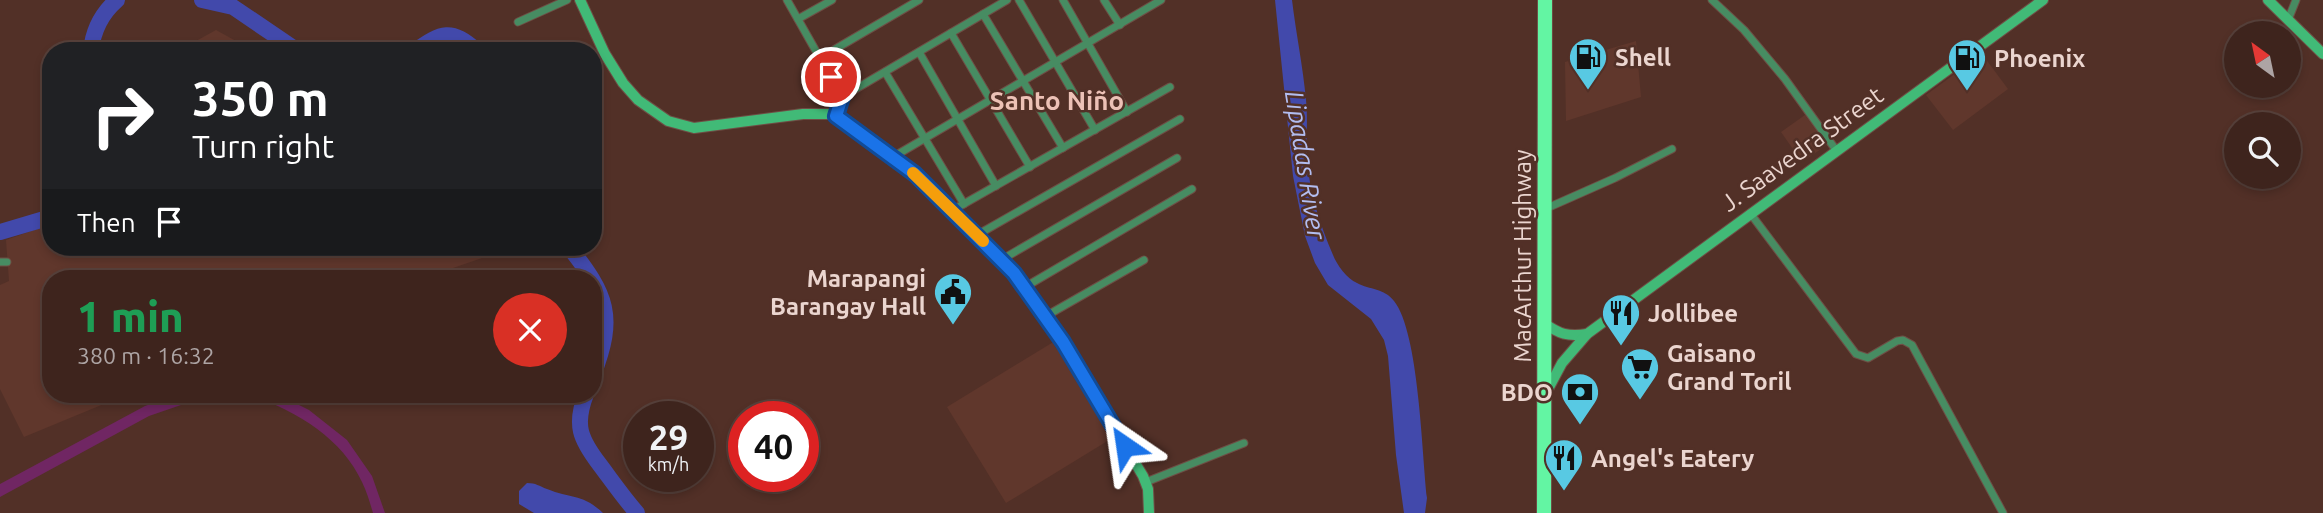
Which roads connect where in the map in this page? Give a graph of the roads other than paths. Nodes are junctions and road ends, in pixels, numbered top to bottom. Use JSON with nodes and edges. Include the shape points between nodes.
{"nodes":[{"id":1,"x":567,"y":0,"type":"edge"},
{"id":2,"x":580,"y":0,"type":"edge"},
{"id":3,"x":787,"y":0,"type":"edge"},
{"id":4,"x":832,"y":0,"type":"edge"},
{"id":5,"x":919,"y":0,"type":"edge"},
{"id":6,"x":1007,"y":0,"type":"edge"},
{"id":7,"x":1019,"y":0,"type":"edge"},
{"id":8,"x":1063,"y":0,"type":"edge"},
{"id":9,"x":1104,"y":0,"type":"edge"},
{"id":10,"x":1161,"y":0,"type":"edge"},
{"id":11,"x":1545,"y":0,"type":"edge"},
{"id":12,"x":1713,"y":0,"type":"edge"},
{"id":13,"x":2043,"y":0,"type":"edge"},
{"id":14,"x":2268,"y":0,"type":"edge"},
{"id":15,"x":2297,"y":0,"type":"edge"},
{"id":16,"x":1149,"y":3,"type":"edge"},
{"id":17,"x":983,"y":14,"type":"junction"},
{"id":18,"x":798,"y":19,"type":"junction"},
{"id":19,"x":2288,"y":20,"type":"junction"},
{"id":20,"x":518,"y":22,"type":"dead end"},
{"id":21,"x":1120,"y":25,"type":"junction"},
{"id":22,"x":951,"y":33,"type":"junction"},
{"id":23,"x":599,"y":42,"type":"edge"},
{"id":24,"x":1088,"y":44,"type":"junction"},
{"id":25,"x":602,"y":48,"type":"edge"},
{"id":26,"x":919,"y":52,"type":"junction"},
{"id":27,"x":2323,"y":54,"type":"edge"},
{"id":28,"x":820,"y":58,"type":"junction"},
{"id":29,"x":1056,"y":62,"type":"junction"},
{"id":30,"x":885,"y":72,"type":"junction"},
{"id":31,"x":1023,"y":81,"type":"junction"},
{"id":32,"x":1171,"y":87,"type":"dead end"},
{"id":33,"x":842,"y":97,"type":"junction"},
{"id":34,"x":991,"y":100,"type":"junction"},
{"id":35,"x":1127,"y":112,"type":"junction"},
{"id":36,"x":836,"y":116,"type":"junction"},
{"id":37,"x":958,"y":119,"type":"junction"},
{"id":38,"x":1180,"y":119,"type":"dead end"},
{"id":39,"x":1096,"y":130,"type":"junction"},
{"id":40,"x":925,"y":138,"type":"junction"},
{"id":41,"x":1063,"y":148,"type":"junction"},
{"id":42,"x":1672,"y":149,"type":"dead end"},
{"id":43,"x":1836,"y":150,"type":"junction"},
{"id":44,"x":893,"y":157,"type":"junction"},
{"id":45,"x":1177,"y":158,"type":"dead end"},
{"id":46,"x":1030,"y":167,"type":"junction"},
{"id":47,"x":996,"y":186,"type":"junction"},
{"id":48,"x":1192,"y":190,"type":"dead end"},
{"id":49,"x":964,"y":204,"type":"junction"},
{"id":50,"x":1545,"y":209,"type":"junction"},
{"id":51,"x":953,"y":210,"type":"junction"},
{"id":52,"x":1750,"y":213,"type":"junction"},
{"id":53,"x":977,"y":235,"type":"junction"},
{"id":54,"x":1001,"y":260,"type":"junction"},
{"id":55,"x":1144,"y":260,"type":"dead end"},
{"id":56,"x":1026,"y":287,"type":"junction"},
{"id":57,"x":1046,"y":316,"type":"junction"},
{"id":58,"x":1544,"y":323,"type":"junction"},
{"id":59,"x":1587,"y":334,"type":"junction"},
{"id":60,"x":1544,"y":397,"type":"junction"},
{"id":61,"x":1244,"y":443,"type":"dead end"},
{"id":62,"x":1146,"y":482,"type":"junction"},
{"id":63,"x":1149,"y":513,"type":"edge"},
{"id":64,"x":1544,"y":513,"type":"edge"},
{"id":65,"x":2003,"y":513,"type":"edge"}],
"edges":[{"from":1,"to":20,"type":"street"},
{"from":2,"to":23,"type":"street"},
{"from":3,"to":18,"type":"street"},
{"from":4,"to":18,"type":"street"},
{"from":5,"to":28,"type":"street"},
{"from":6,"to":17,"type":"street"},
{"from":7,"to":29,"type":"street"},
{"from":8,"to":24,"type":"street"},
{"from":9,"to":21,"type":"street"},
{"from":10,"to":16,"type":"street"},
{"from":11,"to":50,"type":"highway","name":"MacArthur Highway"},
{"from":12,"to":43,"type":"street","via":[[1785,79]]},
{"from":13,"to":43,"type":"street","name":"J. Saavedra Street"},
{"from":14,"to":19,"type":"street"},
{"from":15,"to":19,"type":"street"},
{"from":16,"to":21,"type":"street"},
{"from":17,"to":22,"type":"street"},
{"from":17,"to":31,"type":"street"},
{"from":18,"to":28,"type":"street"},
{"from":19,"to":27,"type":"street"},
{"from":21,"to":24,"type":"street"},
{"from":22,"to":26,"type":"street"},
{"from":22,"to":34,"type":"street"},
{"from":24,"to":29,"type":"street"},
{"from":24,"to":35,"type":"street"},
{"from":25,"to":36,"type":"street","via":[[622,83],[668,121],[694,128],[815,113]]},
{"from":26,"to":30,"type":"street"},
{"from":26,"to":37,"type":"street"},
{"from":28,"to":33,"type":"street"},
{"from":29,"to":31,"type":"street"},
{"from":29,"to":39,"type":"street"},
{"from":30,"to":33,"type":"street"},
{"from":30,"to":40,"type":"street"},
{"from":31,"to":34,"type":"street"},
{"from":31,"to":41,"type":"street"},
{"from":32,"to":35,"type":"street"},
{"from":33,"to":36,"type":"street"},
{"from":34,"to":37,"type":"street"},
{"from":34,"to":46,"type":"street"},
{"from":35,"to":39,"type":"street"},
{"from":36,"to":44,"type":"street"},
{"from":37,"to":40,"type":"street"},
{"from":37,"to":47,"type":"street"},
{"from":38,"to":53,"type":"street"},
{"from":39,"to":41,"type":"street"},
{"from":40,"to":44,"type":"street"},
{"from":40,"to":49,"type":"street"},
{"from":41,"to":46,"type":"street"},
{"from":42,"to":50,"type":"street"},
{"from":43,"to":52,"type":"street","name":"J. Saavedra Street"},
{"from":44,"to":51,"type":"street"},
{"from":45,"to":54,"type":"street"},
{"from":46,"to":47,"type":"street"},
{"from":47,"to":49,"type":"street"},
{"from":48,"to":56,"type":"street"},
{"from":49,"to":51,"type":"street"},
{"from":50,"to":58,"type":"highway","name":"MacArthur Highway"},
{"from":51,"to":53,"type":"street"},
{"from":52,"to":59,"type":"street","name":"J. Saavedra Street"},
{"from":52,"to":65,"type":"street","via":[[1856,354],[1868,358],[1903,340],[1913,345]]},
{"from":53,"to":54,"type":"street"},
{"from":54,"to":56,"type":"street"},
{"from":55,"to":57,"type":"street"},
{"from":56,"to":57,"type":"street"},
{"from":57,"to":62,"type":"street"},
{"from":58,"to":59,"type":"street","via":[[1562,335]]},
{"from":58,"to":60,"type":"highway","name":"MacArthur Highway"},
{"from":59,"to":60,"type":"street","name":"J. Saavedra Street","via":[[1562,363]]},
{"from":60,"to":64,"type":"highway","name":"MacArthur Highway"},
{"from":61,"to":62,"type":"street"},
{"from":62,"to":63,"type":"street"}]}
